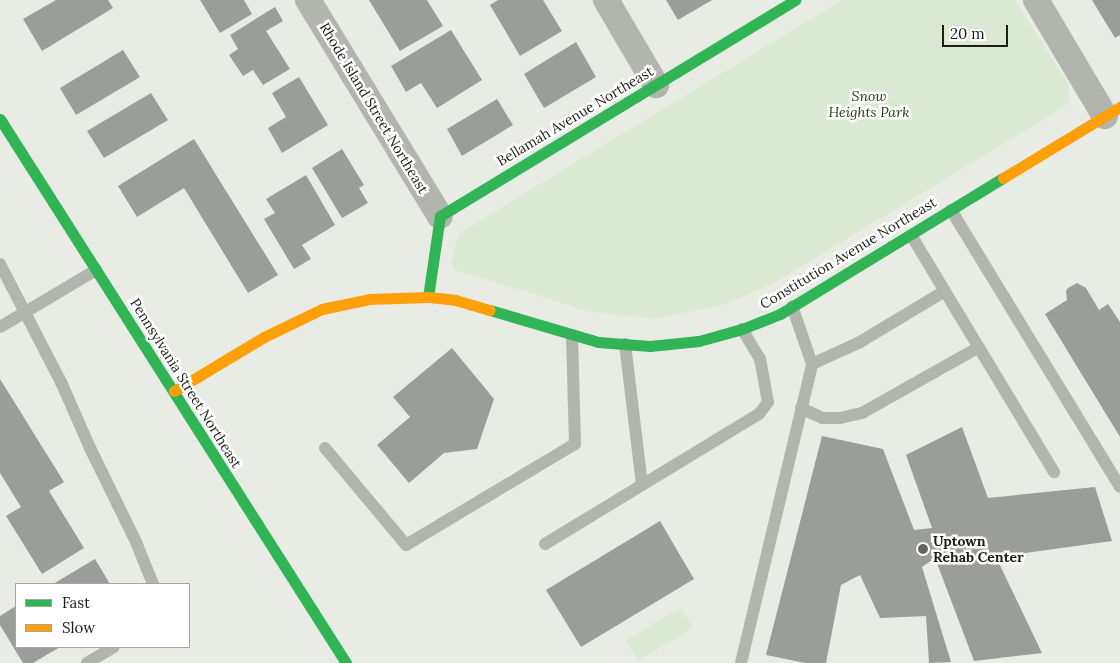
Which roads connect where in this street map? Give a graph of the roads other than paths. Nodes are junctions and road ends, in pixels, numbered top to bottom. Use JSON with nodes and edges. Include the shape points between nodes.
{"nodes":[{"id":1,"x":308,"y":0,"type":"edge"},
{"id":2,"x":606,"y":0,"type":"edge"},
{"id":3,"x":795,"y":0,"type":"edge"},
{"id":4,"x":1036,"y":0,"type":"edge"},
{"id":5,"x":656,"y":85,"type":"junction"},
{"id":6,"x":1113,"y":111,"type":"edge"},
{"id":7,"x":0,"y":119,"type":"edge"},
{"id":8,"x":951,"y":210,"type":"junction"},
{"id":9,"x":440,"y":216,"type":"junction"},
{"id":10,"x":911,"y":235,"type":"junction"},
{"id":11,"x":0,"y":264,"type":"edge"},
{"id":12,"x":96,"y":270,"type":"junction"},
{"id":13,"x":945,"y":291,"type":"junction"},
{"id":14,"x":428,"y":297,"type":"junction"},
{"id":15,"x":792,"y":306,"type":"junction"},
{"id":16,"x":26,"y":312,"type":"junction"},
{"id":17,"x":0,"y":327,"type":"edge"},
{"id":18,"x":742,"y":329,"type":"junction"},
{"id":19,"x":572,"y":335,"type":"junction"},
{"id":20,"x":625,"y":344,"type":"junction"},
{"id":21,"x":979,"y":347,"type":"junction"},
{"id":22,"x":812,"y":364,"type":"junction"},
{"id":23,"x":174,"y":391,"type":"junction"},
{"id":24,"x":802,"y":408,"type":"junction"},
{"id":25,"x":325,"y":448,"type":"dead end"},
{"id":26,"x":1054,"y":472,"type":"dead end"},
{"id":27,"x":642,"y":485,"type":"junction"},
{"id":28,"x":1120,"y":487,"type":"edge"},
{"id":29,"x":545,"y":544,"type":"dead end"},
{"id":30,"x":153,"y":583,"type":"edge"},
{"id":31,"x":112,"y":648,"type":"edge"},
{"id":32,"x":87,"y":663,"type":"edge"},
{"id":33,"x":346,"y":663,"type":"edge"},
{"id":34,"x":741,"y":663,"type":"edge"}],
"edges":[{"from":1,"to":9,"type":"street","name":"Rhode Island Street Northeast"},
{"from":2,"to":5,"type":"street"},
{"from":3,"to":5,"type":"street","name":"Bellamah Avenue Northeast"},
{"from":4,"to":6,"type":"street"},
{"from":5,"to":9,"type":"street","name":"Bellamah Avenue Northeast"},
{"from":6,"to":8,"type":"street","name":"Constitution Avenue Northeast"},
{"from":7,"to":12,"type":"street","name":"Pennsylvania Street Northeast"},
{"from":8,"to":10,"type":"street","name":"Constitution Avenue Northeast"},
{"from":8,"to":28,"type":"lane"},
{"from":9,"to":14,"type":"street"},
{"from":10,"to":13,"type":"lane"},
{"from":10,"to":15,"type":"street","name":"Constitution Avenue Northeast"},
{"from":11,"to":16,"type":"lane"},
{"from":12,"to":16,"type":"lane"},
{"from":12,"to":23,"type":"street","name":"Pennsylvania Street Northeast"},
{"from":13,"to":21,"type":"lane"},
{"from":13,"to":22,"type":"lane","via":[[860,342]]},
{"from":14,"to":19,"type":"street","name":"Constitution Avenue Northeast","via":[[455,300]]},
{"from":14,"to":23,"type":"street","name":"Constitution Avenue Northeast","via":[[368,299],[322,309],[264,337]]},
{"from":15,"to":18,"type":"street","name":"Constitution Avenue Northeast"},
{"from":15,"to":22,"type":"lane"},
{"from":16,"to":17,"type":"lane"},
{"from":16,"to":30,"type":"lane"},
{"from":18,"to":20,"type":"street","name":"Constitution Avenue Northeast","via":[[700,341],[650,346]]},
{"from":18,"to":27,"type":"lane","via":[[760,359],[768,402],[759,414]]},
{"from":19,"to":20,"type":"street","name":"Constitution Avenue Northeast","via":[[598,342]]},
{"from":19,"to":25,"type":"lane","via":[[575,444],[406,545]]},
{"from":20,"to":27,"type":"lane"},
{"from":21,"to":24,"type":"lane","via":[[862,413],[822,418]]},
{"from":21,"to":26,"type":"lane"},
{"from":22,"to":24,"type":"lane"},
{"from":23,"to":33,"type":"street","name":"Pennsylvania Street Northeast"},
{"from":24,"to":34,"type":"lane"},
{"from":27,"to":29,"type":"lane"},
{"from":31,"to":32,"type":"lane"}]}
